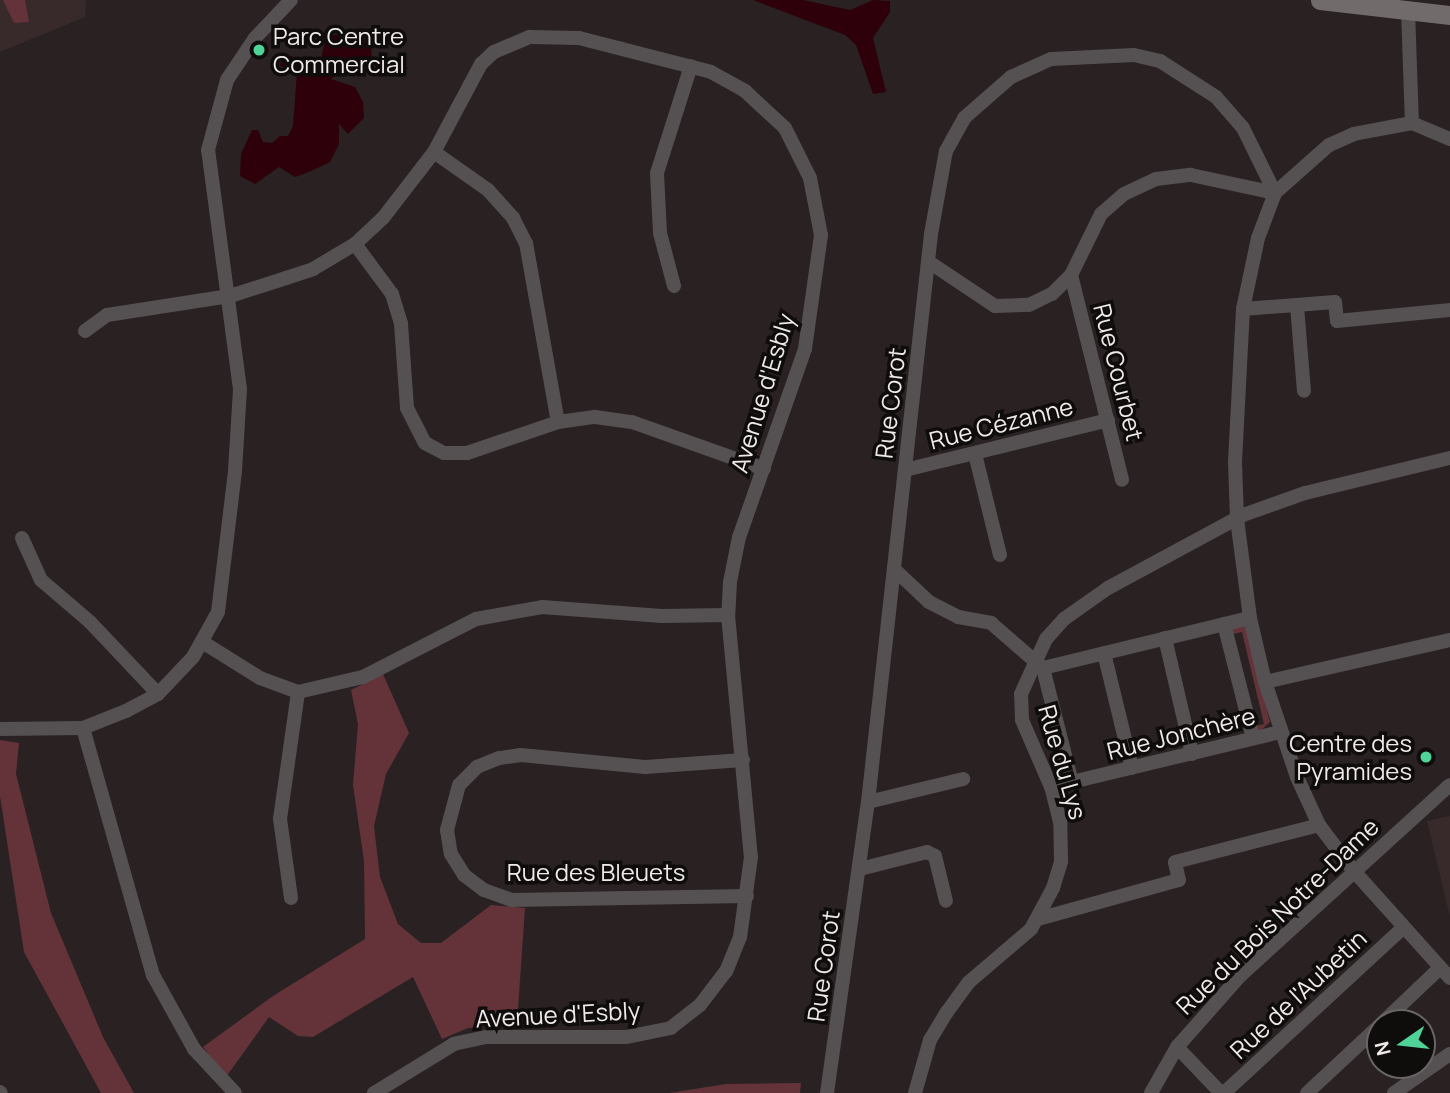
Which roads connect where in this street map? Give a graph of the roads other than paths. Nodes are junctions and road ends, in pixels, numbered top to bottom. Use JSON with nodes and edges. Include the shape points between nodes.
{"nodes":[{"id":1,"x":291,"y":0,"type":"edge"},
{"id":2,"x":1320,"y":0,"type":"edge"},
{"id":3,"x":1408,"y":10,"type":"junction"},
{"id":4,"x":1450,"y":15,"type":"edge"},
{"id":5,"x":691,"y":66,"type":"junction"},
{"id":6,"x":1412,"y":123,"type":"junction"},
{"id":7,"x":1450,"y":139,"type":"edge"},
{"id":8,"x":434,"y":152,"type":"junction"},
{"id":9,"x":1275,"y":193,"type":"junction"},
{"id":10,"x":355,"y":244,"type":"junction"},
{"id":11,"x":929,"y":262,"type":"junction"},
{"id":12,"x":1071,"y":275,"type":"junction"},
{"id":13,"x":674,"y":286,"type":"dead end"},
{"id":14,"x":230,"y":296,"type":"junction"},
{"id":15,"x":1297,"y":306,"type":"junction"},
{"id":16,"x":1243,"y":309,"type":"junction"},
{"id":17,"x":1450,"y":310,"type":"edge"},
{"id":18,"x":85,"y":331,"type":"dead end"},
{"id":19,"x":1304,"y":391,"type":"dead end"},
{"id":20,"x":1108,"y":420,"type":"junction"},
{"id":21,"x":558,"y":422,"type":"junction"},
{"id":22,"x":975,"y":454,"type":"junction"},
{"id":23,"x":1450,"y":458,"type":"edge"},
{"id":24,"x":764,"y":469,"type":"junction"},
{"id":25,"x":905,"y":470,"type":"junction"},
{"id":26,"x":1122,"y":480,"type":"dead end"},
{"id":27,"x":1237,"y":519,"type":"junction"},
{"id":28,"x":22,"y":538,"type":"dead end"},
{"id":29,"x":1000,"y":555,"type":"dead end"},
{"id":30,"x":894,"y":569,"type":"junction"},
{"id":31,"x":728,"y":615,"type":"junction"},
{"id":32,"x":1250,"y":618,"type":"junction"},
{"id":33,"x":1224,"y":624,"type":"junction"},
{"id":34,"x":1165,"y":638,"type":"junction"},
{"id":35,"x":1450,"y":640,"type":"edge"},
{"id":36,"x":204,"y":643,"type":"junction"},
{"id":37,"x":1104,"y":653,"type":"junction"},
{"id":38,"x":1039,"y":664,"type":"junction"},
{"id":39,"x":1265,"y":682,"type":"junction"},
{"id":40,"x":298,"y":692,"type":"junction"},
{"id":41,"x":158,"y":694,"type":"junction"},
{"id":42,"x":83,"y":728,"type":"junction"},
{"id":43,"x":0,"y":729,"type":"edge"},
{"id":44,"x":1280,"y":732,"type":"junction"},
{"id":45,"x":1253,"y":738,"type":"junction"},
{"id":46,"x":1192,"y":754,"type":"junction"},
{"id":47,"x":743,"y":760,"type":"junction"},
{"id":48,"x":1132,"y":768,"type":"junction"},
{"id":49,"x":963,"y":779,"type":"dead end"},
{"id":50,"x":1072,"y":783,"type":"junction"},
{"id":51,"x":1450,"y":785,"type":"edge"},
{"id":52,"x":1051,"y":787,"type":"junction"},
{"id":53,"x":868,"y":802,"type":"junction"},
{"id":54,"x":1319,"y":825,"type":"junction"},
{"id":55,"x":860,"y":869,"type":"junction"},
{"id":56,"x":1353,"y":870,"type":"junction"},
{"id":57,"x":747,"y":896,"type":"junction"},
{"id":58,"x":291,"y":898,"type":"dead end"},
{"id":59,"x":946,"y":901,"type":"dead end"},
{"id":60,"x":1038,"y":919,"type":"junction"},
{"id":61,"x":1402,"y":929,"type":"junction"},
{"id":62,"x":1445,"y":973,"type":"edge"},
{"id":63,"x":1400,"y":1009,"type":"edge"},
{"id":64,"x":1366,"y":1038,"type":"edge"},
{"id":65,"x":1177,"y":1047,"type":"junction"},
{"id":66,"x":1450,"y":1054,"type":"edge"},
{"id":67,"x":235,"y":1093,"type":"edge"},
{"id":68,"x":374,"y":1093,"type":"edge"},
{"id":69,"x":827,"y":1093,"type":"edge"},
{"id":70,"x":915,"y":1093,"type":"edge"},
{"id":71,"x":1151,"y":1093,"type":"edge"},
{"id":72,"x":1223,"y":1093,"type":"edge"},
{"id":73,"x":1307,"y":1093,"type":"edge"},
{"id":74,"x":1394,"y":1093,"type":"edge"}],
"edges":[{"from":1,"to":14,"type":"street","via":[[238,61],[212,123],[210,179]]},
{"from":2,"to":3,"type":"street"},
{"from":3,"to":4,"type":"street"},
{"from":3,"to":6,"type":"street"},
{"from":5,"to":8,"type":"street","name":"Avenue d'Esbly","via":[[579,38],[553,35],[514,41],[481,64]]},
{"from":5,"to":13,"type":"street","via":[[657,173],[660,233]]},
{"from":5,"to":24,"type":"street","name":"Avenue d'Esbly","via":[[745,91],[785,128],[810,178],[821,235],[805,349]]},
{"from":6,"to":7,"type":"street"},
{"from":6,"to":9,"type":"street","via":[[1388,124],[1329,145]]},
{"from":8,"to":10,"type":"street","name":"Avenue d'Esbly","via":[[399,200]]},
{"from":8,"to":21,"type":"street","via":[[488,190],[513,218],[526,243]]},
{"from":9,"to":11,"type":"street","name":"Rue Corot","via":[[1243,128],[1191,77],[1160,61],[1125,53],[1051,60],[1011,77],[964,118],[946,151]]},
{"from":9,"to":12,"type":"street","via":[[1191,174],[1156,179],[1125,194],[1101,214]]},
{"from":9,"to":16,"type":"street","via":[[1258,238]]},
{"from":10,"to":14,"type":"street","name":"Avenue d'Esbly","via":[[313,269]]},
{"from":10,"to":21,"type":"street","via":[[392,294],[401,324],[407,408],[425,443],[444,453],[467,453]]},
{"from":11,"to":12,"type":"street","via":[[995,306],[1029,305],[1052,294]]},
{"from":11,"to":25,"type":"street","name":"Rue Corot"},
{"from":12,"to":20,"type":"street","name":"Rue Courbet"},
{"from":14,"to":18,"type":"street","name":"Avenue d'Esbly","via":[[107,315]]},
{"from":14,"to":36,"type":"street","via":[[240,389],[235,471],[223,589]]},
{"from":15,"to":16,"type":"street"},
{"from":15,"to":17,"type":"street","via":[[1335,302],[1337,321]]},
{"from":15,"to":19,"type":"street"},
{"from":16,"to":27,"type":"street","via":[[1236,397]]},
{"from":20,"to":22,"type":"street","name":"Rue Cézanne"},
{"from":20,"to":26,"type":"street","name":"Rue Courbet"},
{"from":21,"to":24,"type":"street","via":[[595,416],[632,422]]},
{"from":22,"to":25,"type":"street","name":"Rue Cézanne"},
{"from":22,"to":29,"type":"street"},
{"from":23,"to":27,"type":"street","name":"Rue du Lys","via":[[1305,493]]},
{"from":24,"to":31,"type":"street","name":"Avenue d'Esbly","via":[[739,537]]},
{"from":25,"to":30,"type":"street","name":"Rue Corot"},
{"from":27,"to":32,"type":"street"},
{"from":27,"to":38,"type":"street","name":"Rue du Lys","via":[[1108,588],[1064,619]]},
{"from":28,"to":41,"type":"street","via":[[41,580],[90,622]]},
{"from":30,"to":38,"type":"street","via":[[929,602],[958,617],[991,623]]},
{"from":30,"to":53,"type":"street","name":"Rue Corot"},
{"from":31,"to":40,"type":"street","via":[[662,616],[542,607],[476,619],[363,677]]},
{"from":31,"to":47,"type":"street","name":"Avenue d'Esbly"},
{"from":32,"to":33,"type":"street"},
{"from":32,"to":39,"type":"street"},
{"from":33,"to":34,"type":"street"},
{"from":33,"to":45,"type":"street"},
{"from":34,"to":37,"type":"street"},
{"from":34,"to":46,"type":"street"},
{"from":35,"to":39,"type":"street"},
{"from":36,"to":40,"type":"street","via":[[260,678]]},
{"from":36,"to":41,"type":"street"},
{"from":37,"to":38,"type":"street"},
{"from":37,"to":48,"type":"street"},
{"from":38,"to":50,"type":"street"},
{"from":38,"to":52,"type":"street","name":"Rue du Lys","via":[[1021,694],[1021,720]]},
{"from":39,"to":44,"type":"street"},
{"from":40,"to":58,"type":"street","via":[[280,819]]},
{"from":41,"to":42,"type":"street"},
{"from":42,"to":43,"type":"street"},
{"from":42,"to":67,"type":"street","via":[[153,975],[194,1049]]},
{"from":44,"to":45,"type":"street","name":"Rue Jonchère"},
{"from":44,"to":54,"type":"street"},
{"from":45,"to":46,"type":"street","name":"Rue Jonchère"},
{"from":46,"to":48,"type":"street","name":"Rue Jonchère"},
{"from":47,"to":57,"type":"street","name":"Avenue d'Esbly","via":[[750,811]]},
{"from":47,"to":57,"type":"street","name":"Rue des Bleuets","via":[[645,767],[521,755],[499,758],[477,767],[459,785],[447,830],[451,854],[464,875],[484,890],[511,900]]},
{"from":48,"to":50,"type":"street","name":"Rue Jonchère"},
{"from":49,"to":53,"type":"street"},
{"from":50,"to":52,"type":"street","name":"Rue Jonchère"},
{"from":51,"to":56,"type":"street","name":"Rue du Bois Notre-Dame"},
{"from":52,"to":60,"type":"street","name":"Rue du Lys","via":[[1060,822],[1061,861]]},
{"from":53,"to":55,"type":"street","name":"Rue Corot"},
{"from":54,"to":56,"type":"street"},
{"from":54,"to":60,"type":"street","via":[[1175,862],[1179,880]]},
{"from":55,"to":59,"type":"street","via":[[927,852],[935,856]]},
{"from":55,"to":69,"type":"street","name":"Rue Corot"},
{"from":56,"to":61,"type":"street"},
{"from":56,"to":65,"type":"street","name":"Rue du Bois Notre-Dame","via":[[1241,975]]},
{"from":57,"to":68,"type":"street","name":"Avenue d'Esbly","via":[[740,937],[726,971],[700,1005],[671,1028],[626,1037],[486,1037],[443,1050]]},
{"from":60,"to":70,"type":"street","name":"Rue du Lys","via":[[969,982],[947,1012],[930,1040]]},
{"from":61,"to":62,"type":"street"},
{"from":61,"to":72,"type":"street","name":"Rue de l'Aubetin"},
{"from":62,"to":63,"type":"street"},
{"from":64,"to":73,"type":"street"},
{"from":65,"to":71,"type":"street","name":"Rue du Bois Notre-Dame"},
{"from":65,"to":72,"type":"street"},
{"from":66,"to":74,"type":"street"}]}
